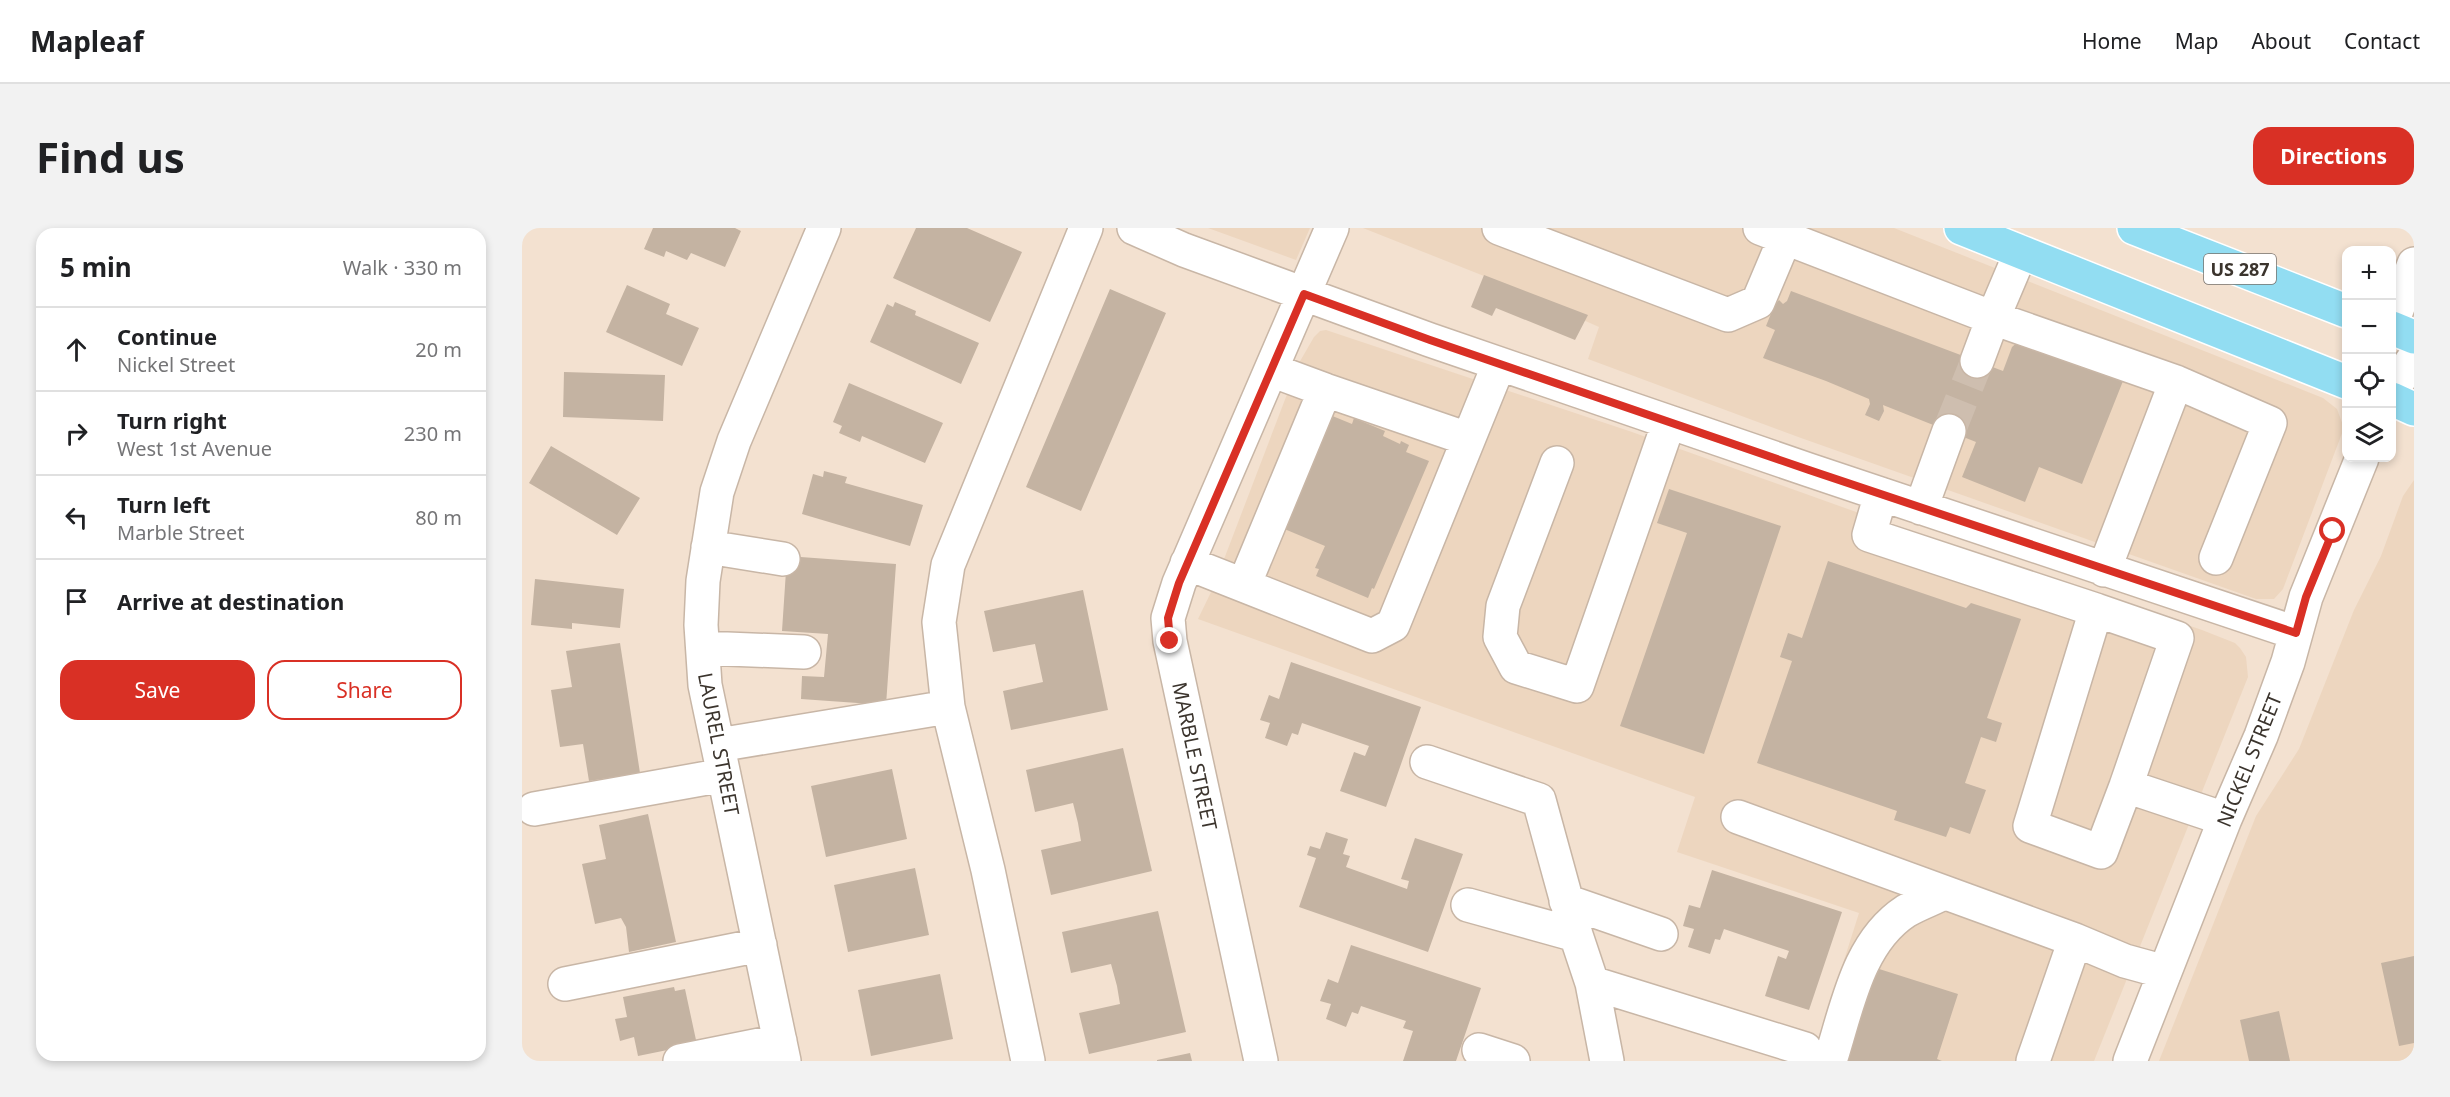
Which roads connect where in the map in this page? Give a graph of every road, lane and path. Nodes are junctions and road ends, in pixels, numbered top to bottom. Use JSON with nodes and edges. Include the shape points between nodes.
{"nodes":[{"id":1,"x":824,"y":228,"type":"edge"},
{"id":2,"x":1086,"y":228,"type":"edge"},
{"id":3,"x":1134,"y":228,"type":"edge"},
{"id":4,"x":1332,"y":228,"type":"edge"},
{"id":5,"x":1499,"y":228,"type":"edge"},
{"id":6,"x":1961,"y":228,"type":"edge"},
{"id":7,"x":2134,"y":228,"type":"edge"},
{"id":8,"x":1773,"y":233,"type":"edge"},
{"id":9,"x":2021,"y":252,"type":"junction"},
{"id":10,"x":2414,"y":264,"type":"edge"},
{"id":11,"x":1304,"y":294,"type":"junction"},
{"id":12,"x":2342,"y":309,"type":"edge"},
{"id":13,"x":2396,"y":310,"type":"edge"},
{"id":14,"x":1993,"y":318,"type":"junction"},
{"id":15,"x":2396,"y":330,"type":"edge"},
{"id":16,"x":2414,"y":337,"type":"edge"},
{"id":17,"x":2414,"y":358,"type":"edge"},
{"id":18,"x":1977,"y":361,"type":"tunnel mouth"},
{"id":19,"x":1499,"y":364,"type":"junction"},
{"id":20,"x":1271,"y":370,"type":"junction"},
{"id":21,"x":2342,"y":380,"type":"edge"},
{"id":22,"x":2176,"y":382,"type":"junction"},
{"id":23,"x":2396,"y":383,"type":"edge"},
{"id":24,"x":1325,"y":390,"type":"junction"},
{"id":25,"x":2396,"y":401,"type":"edge"},
{"id":26,"x":2414,"y":409,"type":"edge"},
{"id":27,"x":1669,"y":422,"type":"junction"},
{"id":28,"x":1949,"y":431,"type":"tunnel mouth"},
{"id":29,"x":1468,"y":440,"type":"junction"},
{"id":30,"x":2360,"y":462,"type":"edge"},
{"id":31,"x":1557,"y":463,"type":"dead end"},
{"id":32,"x":1881,"y":494,"type":"junction"},
{"id":33,"x":1921,"y":508,"type":"junction"},
{"id":34,"x":708,"y":547,"type":"junction"},
{"id":35,"x":2216,"y":558,"type":"dead end"},
{"id":36,"x":783,"y":559,"type":"dead end"},
{"id":37,"x":1187,"y":563,"type":"junction"},
{"id":38,"x":2104,"y":570,"type":"junction"},
{"id":39,"x":2139,"y":581,"type":"junction"},
{"id":40,"x":1244,"y":585,"type":"junction"},
{"id":41,"x":2111,"y":616,"type":"junction"},
{"id":42,"x":2296,"y":633,"type":"junction"},
{"id":43,"x":703,"y":648,"type":"junction"},
{"id":44,"x":804,"y":652,"type":"dead end"},
{"id":45,"x":948,"y":707,"type":"junction"},
{"id":46,"x":721,"y":760,"type":"junction"},
{"id":47,"x":1427,"y":762,"type":"dead end"},
{"id":48,"x":2126,"y":786,"type":"junction"},
{"id":49,"x":534,"y":809,"type":"dead end"},
{"id":50,"x":1738,"y":817,"type":"dead end"},
{"id":51,"x":2225,"y":819,"type":"junction"},
{"id":52,"x":1944,"y":893,"type":"junction"},
{"id":53,"x":1566,"y":901,"type":"junction"},
{"id":54,"x":1468,"y":905,"type":"dead end"},
{"id":55,"x":1576,"y":934,"type":"junction"},
{"id":56,"x":1660,"y":934,"type":"dead end"},
{"id":57,"x":2075,"y":940,"type":"junction"},
{"id":58,"x":760,"y":945,"type":"junction"},
{"id":59,"x":2165,"y":972,"type":"junction"},
{"id":60,"x":565,"y":984,"type":"dead end"},
{"id":61,"x":1592,"y":984,"type":"junction"},
{"id":62,"x":1479,"y":1050,"type":"dead end"},
{"id":63,"x":782,"y":1051,"type":"edge"},
{"id":64,"x":680,"y":1061,"type":"edge"},
{"id":65,"x":1028,"y":1061,"type":"edge"},
{"id":66,"x":1261,"y":1061,"type":"edge"},
{"id":67,"x":1513,"y":1061,"type":"edge"},
{"id":68,"x":1607,"y":1061,"type":"edge"},
{"id":69,"x":1802,"y":1061,"type":"edge"},
{"id":70,"x":1830,"y":1061,"type":"edge"},
{"id":71,"x":2033,"y":1061,"type":"edge"},
{"id":72,"x":2130,"y":1061,"type":"edge"}],
"edges":[{"from":1,"to":34,"type":"street","name":"LAUREL STREET","via":[[734,441],[717,492]]},
{"from":2,"to":45,"type":"street","via":[[948,565],[939,622]]},
{"from":3,"to":11,"type":"street"},
{"from":4,"to":11,"type":"street","name":"MARBLE STREET"},
{"from":5,"to":8,"type":"street","via":[[1728,315],[1758,302]]},
{"from":6,"to":9,"type":"main road"},
{"from":7,"to":12,"type":"main road","number":"US 287"},
{"from":8,"to":14,"type":"street"},
{"from":9,"to":14,"type":"street"},
{"from":9,"to":21,"type":"main road"},
{"from":10,"to":13,"type":"street"},
{"from":11,"to":19,"type":"street"},
{"from":11,"to":20,"type":"street","name":"MARBLE STREET"},
{"from":14,"to":18,"type":"street"},
{"from":14,"to":22,"type":"street"},
{"from":15,"to":16,"type":"main road"},
{"from":17,"to":23,"type":"street"},
{"from":19,"to":27,"type":"street"},
{"from":19,"to":29,"type":"street"},
{"from":20,"to":24,"type":"street"},
{"from":20,"to":37,"type":"street","name":"MARBLE STREET"},
{"from":22,"to":35,"type":"street","via":[[2270,423]]},
{"from":22,"to":38,"type":"street"},
{"from":24,"to":29,"type":"street"},
{"from":24,"to":40,"type":"street"},
{"from":25,"to":26,"type":"main road"},
{"from":27,"to":31,"type":"street","via":[[1577,686],[1516,667],[1500,637],[1503,606]]},
{"from":27,"to":32,"type":"street"},
{"from":28,"to":33,"type":"street"},
{"from":29,"to":40,"type":"street","via":[[1393,625],[1372,636]]},
{"from":30,"to":42,"type":"street","name":"NICKEL STREET","via":[[2306,597]]},
{"from":32,"to":33,"type":"street"},
{"from":32,"to":41,"type":"street","via":[[1869,535]]},
{"from":33,"to":38,"type":"street"},
{"from":34,"to":36,"type":"street"},
{"from":34,"to":43,"type":"street","name":"LAUREL STREET","via":[[703,581]]},
{"from":37,"to":40,"type":"street"},
{"from":37,"to":66,"type":"street","name":"MARBLE STREET","via":[[1168,618],[1170,641]]},
{"from":38,"to":39,"type":"street"},
{"from":39,"to":41,"type":"street"},
{"from":39,"to":42,"type":"street"},
{"from":41,"to":48,"type":"street","via":[[2177,638]]},
{"from":41,"to":48,"type":"street","via":[[2030,826],[2101,852]]},
{"from":42,"to":51,"type":"street","name":"NICKEL STREET","via":[[2261,736]]},
{"from":43,"to":44,"type":"street"},
{"from":43,"to":46,"type":"street","name":"LAUREL STREET","via":[[705,685]]},
{"from":45,"to":46,"type":"street"},
{"from":45,"to":65,"type":"street","via":[[988,870]]},
{"from":46,"to":49,"type":"street"},
{"from":46,"to":58,"type":"street","name":"LAUREL STREET"},
{"from":47,"to":53,"type":"street","via":[[1539,800]]},
{"from":48,"to":51,"type":"street"},
{"from":50,"to":52,"type":"street"},
{"from":51,"to":59,"type":"street","name":"NICKEL STREET"},
{"from":52,"to":57,"type":"street"},
{"from":52,"to":70,"type":"street","via":[[1906,911],[1877,938],[1861,966]]},
{"from":53,"to":55,"type":"street"},
{"from":53,"to":56,"type":"street"},
{"from":54,"to":55,"type":"street"},
{"from":55,"to":61,"type":"street"},
{"from":57,"to":59,"type":"street"},
{"from":57,"to":71,"type":"street"},
{"from":58,"to":60,"type":"street"},
{"from":58,"to":63,"type":"street","name":"LAUREL STREET"},
{"from":59,"to":72,"type":"street","name":"NICKEL STREET"},
{"from":61,"to":68,"type":"street"},
{"from":61,"to":69,"type":"street","via":[[1805,1049]]},
{"from":62,"to":67,"type":"street"},
{"from":63,"to":64,"type":"street"}]}
